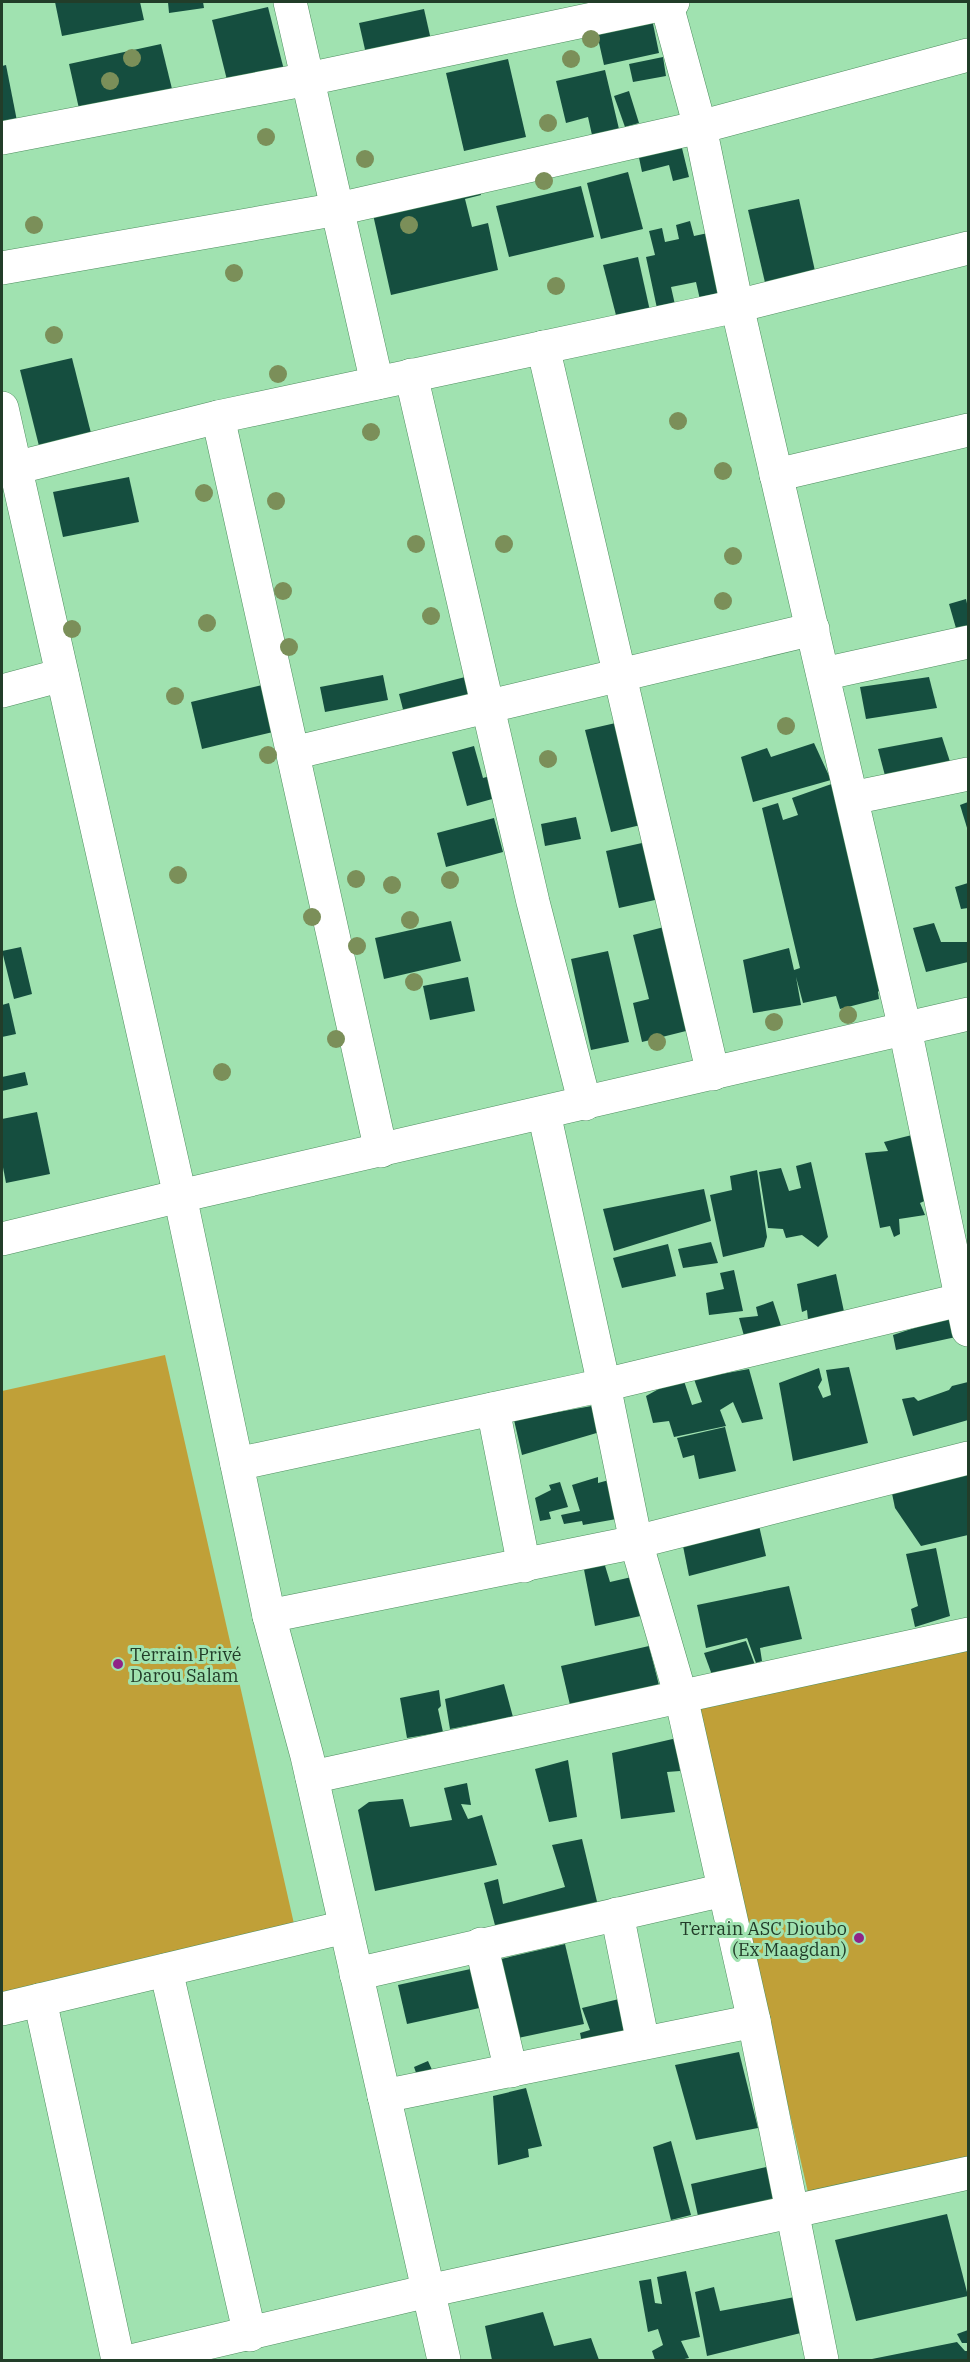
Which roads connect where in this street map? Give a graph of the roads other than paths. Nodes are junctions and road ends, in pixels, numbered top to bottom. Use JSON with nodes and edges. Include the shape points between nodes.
{"nodes":[{"id":1,"x":290,"y":2,"type":"edge"},
{"id":2,"x":669,"y":2,"type":"edge"},
{"id":3,"x":969,"y":55,"type":"edge"},
{"id":4,"x":308,"y":79,"type":"junction"},
{"id":5,"x":700,"y":127,"type":"junction"},
{"id":6,"x":2,"y":138,"type":"edge"},
{"id":7,"x":338,"y":209,"type":"junction"},
{"id":8,"x":969,"y":248,"type":"edge"},
{"id":9,"x":2,"y":268,"type":"edge"},
{"id":10,"x":737,"y":306,"type":"junction"},
{"id":11,"x":543,"y":347,"type":"junction"},
{"id":12,"x":411,"y":375,"type":"junction"},
{"id":13,"x":377,"y":383,"type":"junction"},
{"id":14,"x":2,"y":408,"type":"edge"},
{"id":15,"x":218,"y":417,"type":"junction"},
{"id":16,"x":969,"y":430,"type":"edge"},
{"id":17,"x":15,"y":468,"type":"junction"},
{"id":18,"x":776,"y":475,"type":"junction"},
{"id":19,"x":813,"y":629,"type":"junction"},
{"id":20,"x":969,"y":642,"type":"edge"},
{"id":21,"x":823,"y":674,"type":"junction"},
{"id":22,"x":62,"y":675,"type":"junction"},
{"id":23,"x":621,"y":675,"type":"junction"},
{"id":24,"x":2,"y":691,"type":"edge"},
{"id":25,"x":488,"y":707,"type":"junction"},
{"id":26,"x":293,"y":753,"type":"junction"},
{"id":27,"x":969,"y":774,"type":"edge"},
{"id":28,"x":852,"y":798,"type":"junction"},
{"id":29,"x":969,"y":1014,"type":"edge"},
{"id":30,"x":905,"y":1029,"type":"junction"},
{"id":31,"x":713,"y":1074,"type":"junction"},
{"id":32,"x":585,"y":1104,"type":"junction"},
{"id":33,"x":544,"y":1113,"type":"junction"},
{"id":34,"x":381,"y":1151,"type":"junction"},
{"id":35,"x":180,"y":1196,"type":"junction"},
{"id":36,"x":2,"y":1239,"type":"edge"},
{"id":37,"x":966,"y":1309,"type":"edge"},
{"id":38,"x":604,"y":1385,"type":"junction"},
{"id":39,"x":493,"y":1409,"type":"junction"},
{"id":40,"x":969,"y":1458,"type":"edge"},
{"id":41,"x":237,"y":1464,"type":"junction"},
{"id":42,"x":636,"y":1542,"type":"junction"},
{"id":43,"x":524,"y":1566,"type":"junction"},
{"id":44,"x":269,"y":1616,"type":"junction"},
{"id":45,"x":969,"y":1634,"type":"edge"},
{"id":46,"x":681,"y":1697,"type":"junction"},
{"id":47,"x":312,"y":1778,"type":"junction"},
{"id":48,"x":724,"y":1890,"type":"junction"},
{"id":49,"x":617,"y":1914,"type":"junction"},
{"id":50,"x":345,"y":1927,"type":"junction"},
{"id":51,"x":482,"y":1944,"type":"junction"},
{"id":52,"x":166,"y":1970,"type":"junction"},
{"id":53,"x":356,"y":1974,"type":"junction"},
{"id":54,"x":40,"y":2000,"type":"junction"},
{"id":55,"x":2,"y":2009,"type":"edge"},
{"id":56,"x":754,"y":2021,"type":"junction"},
{"id":57,"x":643,"y":2043,"type":"junction"},
{"id":58,"x":511,"y":2071,"type":"junction"},
{"id":59,"x":384,"y":2096,"type":"junction"},
{"id":60,"x":969,"y":2173,"type":"edge"},
{"id":61,"x":792,"y":2211,"type":"junction"},
{"id":62,"x":428,"y":2291,"type":"junction"},
{"id":63,"x":250,"y":2335,"type":"junction"},
{"id":64,"x":180,"y":2356,"type":"edge"},
{"id":65,"x":118,"y":2361,"type":"edge"},
{"id":66,"x":135,"y":2361,"type":"edge"},
{"id":67,"x":444,"y":2361,"type":"edge"},
{"id":68,"x":822,"y":2361,"type":"edge"}],
"edges":[{"from":1,"to":4,"type":"street"},
{"from":2,"to":4,"type":"street"},
{"from":2,"to":5,"type":"street"},
{"from":3,"to":5,"type":"street"},
{"from":4,"to":6,"type":"street"},
{"from":4,"to":7,"type":"street"},
{"from":5,"to":7,"type":"street"},
{"from":5,"to":10,"type":"street"},
{"from":7,"to":9,"type":"street"},
{"from":7,"to":13,"type":"street"},
{"from":8,"to":10,"type":"street"},
{"from":10,"to":11,"type":"street"},
{"from":10,"to":18,"type":"street"},
{"from":11,"to":12,"type":"street"},
{"from":11,"to":23,"type":"street"},
{"from":12,"to":13,"type":"street"},
{"from":12,"to":25,"type":"street"},
{"from":13,"to":15,"type":"street"},
{"from":14,"to":17,"type":"street"},
{"from":15,"to":17,"type":"street"},
{"from":15,"to":26,"type":"street"},
{"from":16,"to":18,"type":"street"},
{"from":17,"to":22,"type":"street"},
{"from":18,"to":19,"type":"street"},
{"from":19,"to":21,"type":"street"},
{"from":19,"to":23,"type":"street"},
{"from":20,"to":21,"type":"street"},
{"from":21,"to":28,"type":"street"},
{"from":22,"to":24,"type":"street"},
{"from":22,"to":35,"type":"street"},
{"from":23,"to":25,"type":"street"},
{"from":23,"to":31,"type":"street"},
{"from":25,"to":26,"type":"street"},
{"from":25,"to":32,"type":"street"},
{"from":26,"to":34,"type":"street"},
{"from":27,"to":28,"type":"street"},
{"from":28,"to":30,"type":"street"},
{"from":29,"to":30,"type":"street"},
{"from":30,"to":31,"type":"street"},
{"from":30,"to":37,"type":"street"},
{"from":31,"to":32,"type":"street"},
{"from":32,"to":33,"type":"street"},
{"from":33,"to":34,"type":"street"},
{"from":33,"to":38,"type":"street"},
{"from":34,"to":35,"type":"street"},
{"from":35,"to":36,"type":"street"},
{"from":35,"to":41,"type":"street"},
{"from":37,"to":38,"type":"street"},
{"from":38,"to":39,"type":"street"},
{"from":38,"to":42,"type":"street"},
{"from":39,"to":41,"type":"street"},
{"from":39,"to":43,"type":"street"},
{"from":40,"to":42,"type":"street"},
{"from":41,"to":44,"type":"street"},
{"from":42,"to":43,"type":"street"},
{"from":42,"to":46,"type":"street"},
{"from":43,"to":44,"type":"street"},
{"from":44,"to":47,"type":"street"},
{"from":45,"to":46,"type":"street"},
{"from":46,"to":47,"type":"street"},
{"from":46,"to":48,"type":"street"},
{"from":47,"to":50,"type":"street"},
{"from":48,"to":49,"type":"street"},
{"from":48,"to":56,"type":"street"},
{"from":49,"to":51,"type":"street"},
{"from":49,"to":57,"type":"street"},
{"from":50,"to":52,"type":"street"},
{"from":50,"to":53,"type":"street"},
{"from":51,"to":53,"type":"street"},
{"from":51,"to":58,"type":"street"},
{"from":52,"to":54,"type":"street"},
{"from":52,"to":63,"type":"street"},
{"from":53,"to":59,"type":"street"},
{"from":54,"to":55,"type":"street"},
{"from":54,"to":65,"type":"street"},
{"from":56,"to":57,"type":"street"},
{"from":56,"to":61,"type":"street"},
{"from":57,"to":58,"type":"street"},
{"from":58,"to":59,"type":"street"},
{"from":59,"to":62,"type":"street"},
{"from":60,"to":61,"type":"street"},
{"from":61,"to":62,"type":"street"},
{"from":61,"to":68,"type":"street"},
{"from":62,"to":63,"type":"street"},
{"from":62,"to":67,"type":"street"},
{"from":63,"to":64,"type":"street"},
{"from":64,"to":66,"type":"street"}]}
